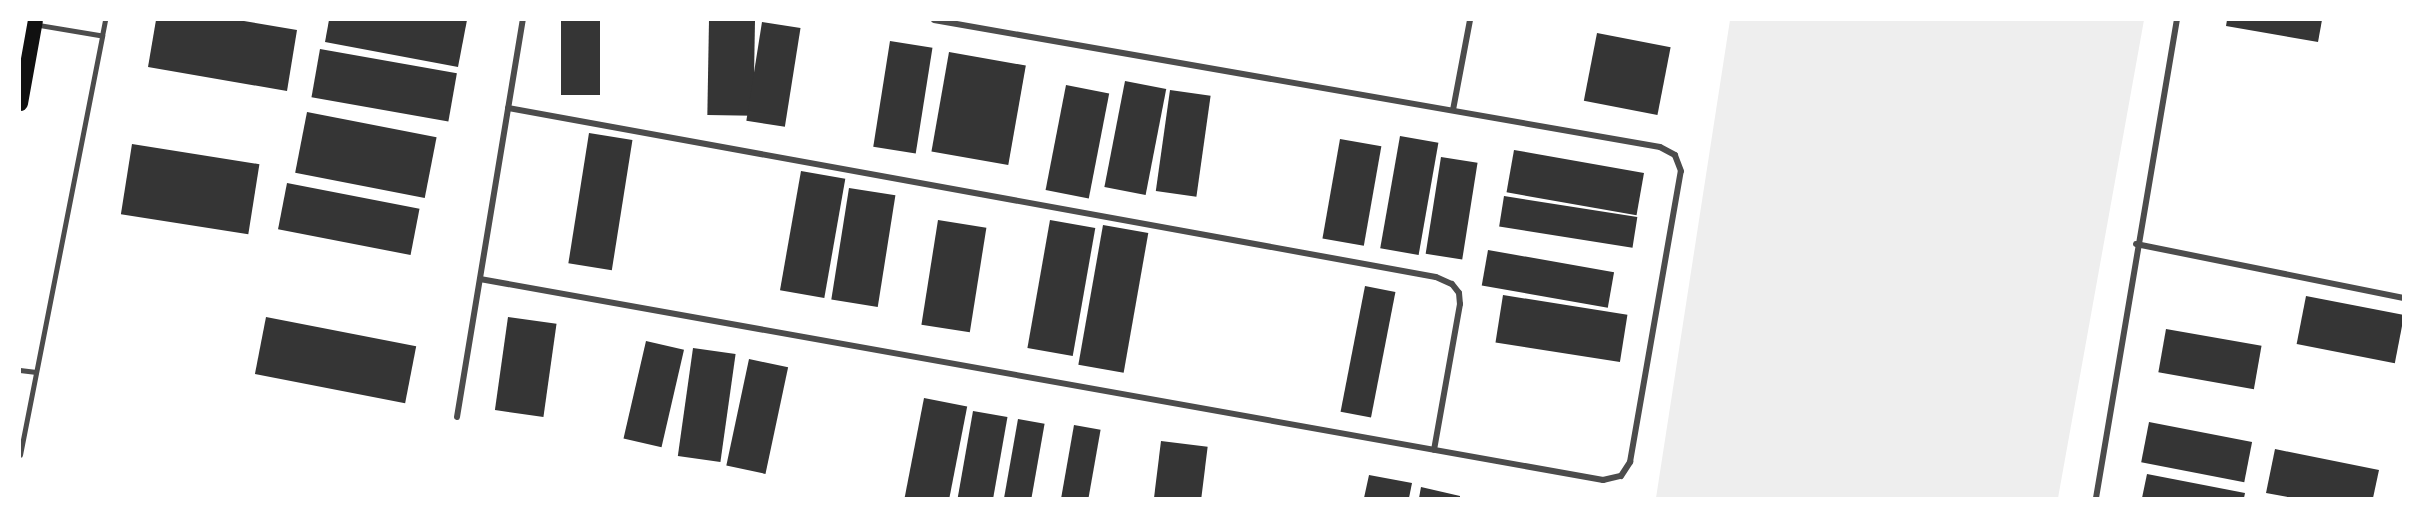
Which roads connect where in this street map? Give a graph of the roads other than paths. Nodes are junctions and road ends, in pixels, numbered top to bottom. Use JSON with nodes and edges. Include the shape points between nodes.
{"nodes":[{"id":1,"x":105,"y":20,"type":"edge"},
{"id":2,"x":523,"y":20,"type":"edge"},
{"id":3,"x":934,"y":20,"type":"edge"},
{"id":4,"x":1470,"y":20,"type":"edge"},
{"id":5,"x":2177,"y":20,"type":"edge"},
{"id":6,"x":34,"y":22,"type":"edge"},
{"id":7,"x":102,"y":36,"type":"junction"},
{"id":8,"x":20,"y":104,"type":"edge"},
{"id":9,"x":508,"y":108,"type":"junction"},
{"id":10,"x":1453,"y":110,"type":"junction"},
{"id":11,"x":2136,"y":244,"type":"junction"},
{"id":12,"x":480,"y":279,"type":"junction"},
{"id":13,"x":2403,"y":298,"type":"edge"},
{"id":14,"x":20,"y":370,"type":"edge"},
{"id":15,"x":36,"y":372,"type":"junction"},
{"id":16,"x":457,"y":417,"type":"dead end"},
{"id":17,"x":1434,"y":450,"type":"junction"},
{"id":18,"x":20,"y":455,"type":"edge"},
{"id":19,"x":2096,"y":498,"type":"edge"}],
"edges":[{"from":1,"to":7,"type":"lane"},
{"from":2,"to":9,"type":"street"},
{"from":3,"to":10,"type":"street"},
{"from":4,"to":10,"type":"street"},
{"from":5,"to":11,"type":"street"},
{"from":6,"to":7,"type":"lane"},
{"from":6,"to":8,"type":"main road"},
{"from":7,"to":15,"type":"lane"},
{"from":9,"to":12,"type":"street"},
{"from":9,"to":17,"type":"street","via":[[1436,277],[1452,284],[1459,292],[1460,304]]},
{"from":10,"to":17,"type":"street","via":[[1660,147],[1675,155],[1681,171],[1630,462],[1621,476],[1603,480]]},
{"from":11,"to":13,"type":"street"},
{"from":11,"to":19,"type":"street"},
{"from":12,"to":16,"type":"street"},
{"from":12,"to":17,"type":"street"},
{"from":14,"to":15,"type":"lane"},
{"from":15,"to":18,"type":"lane"}]}
